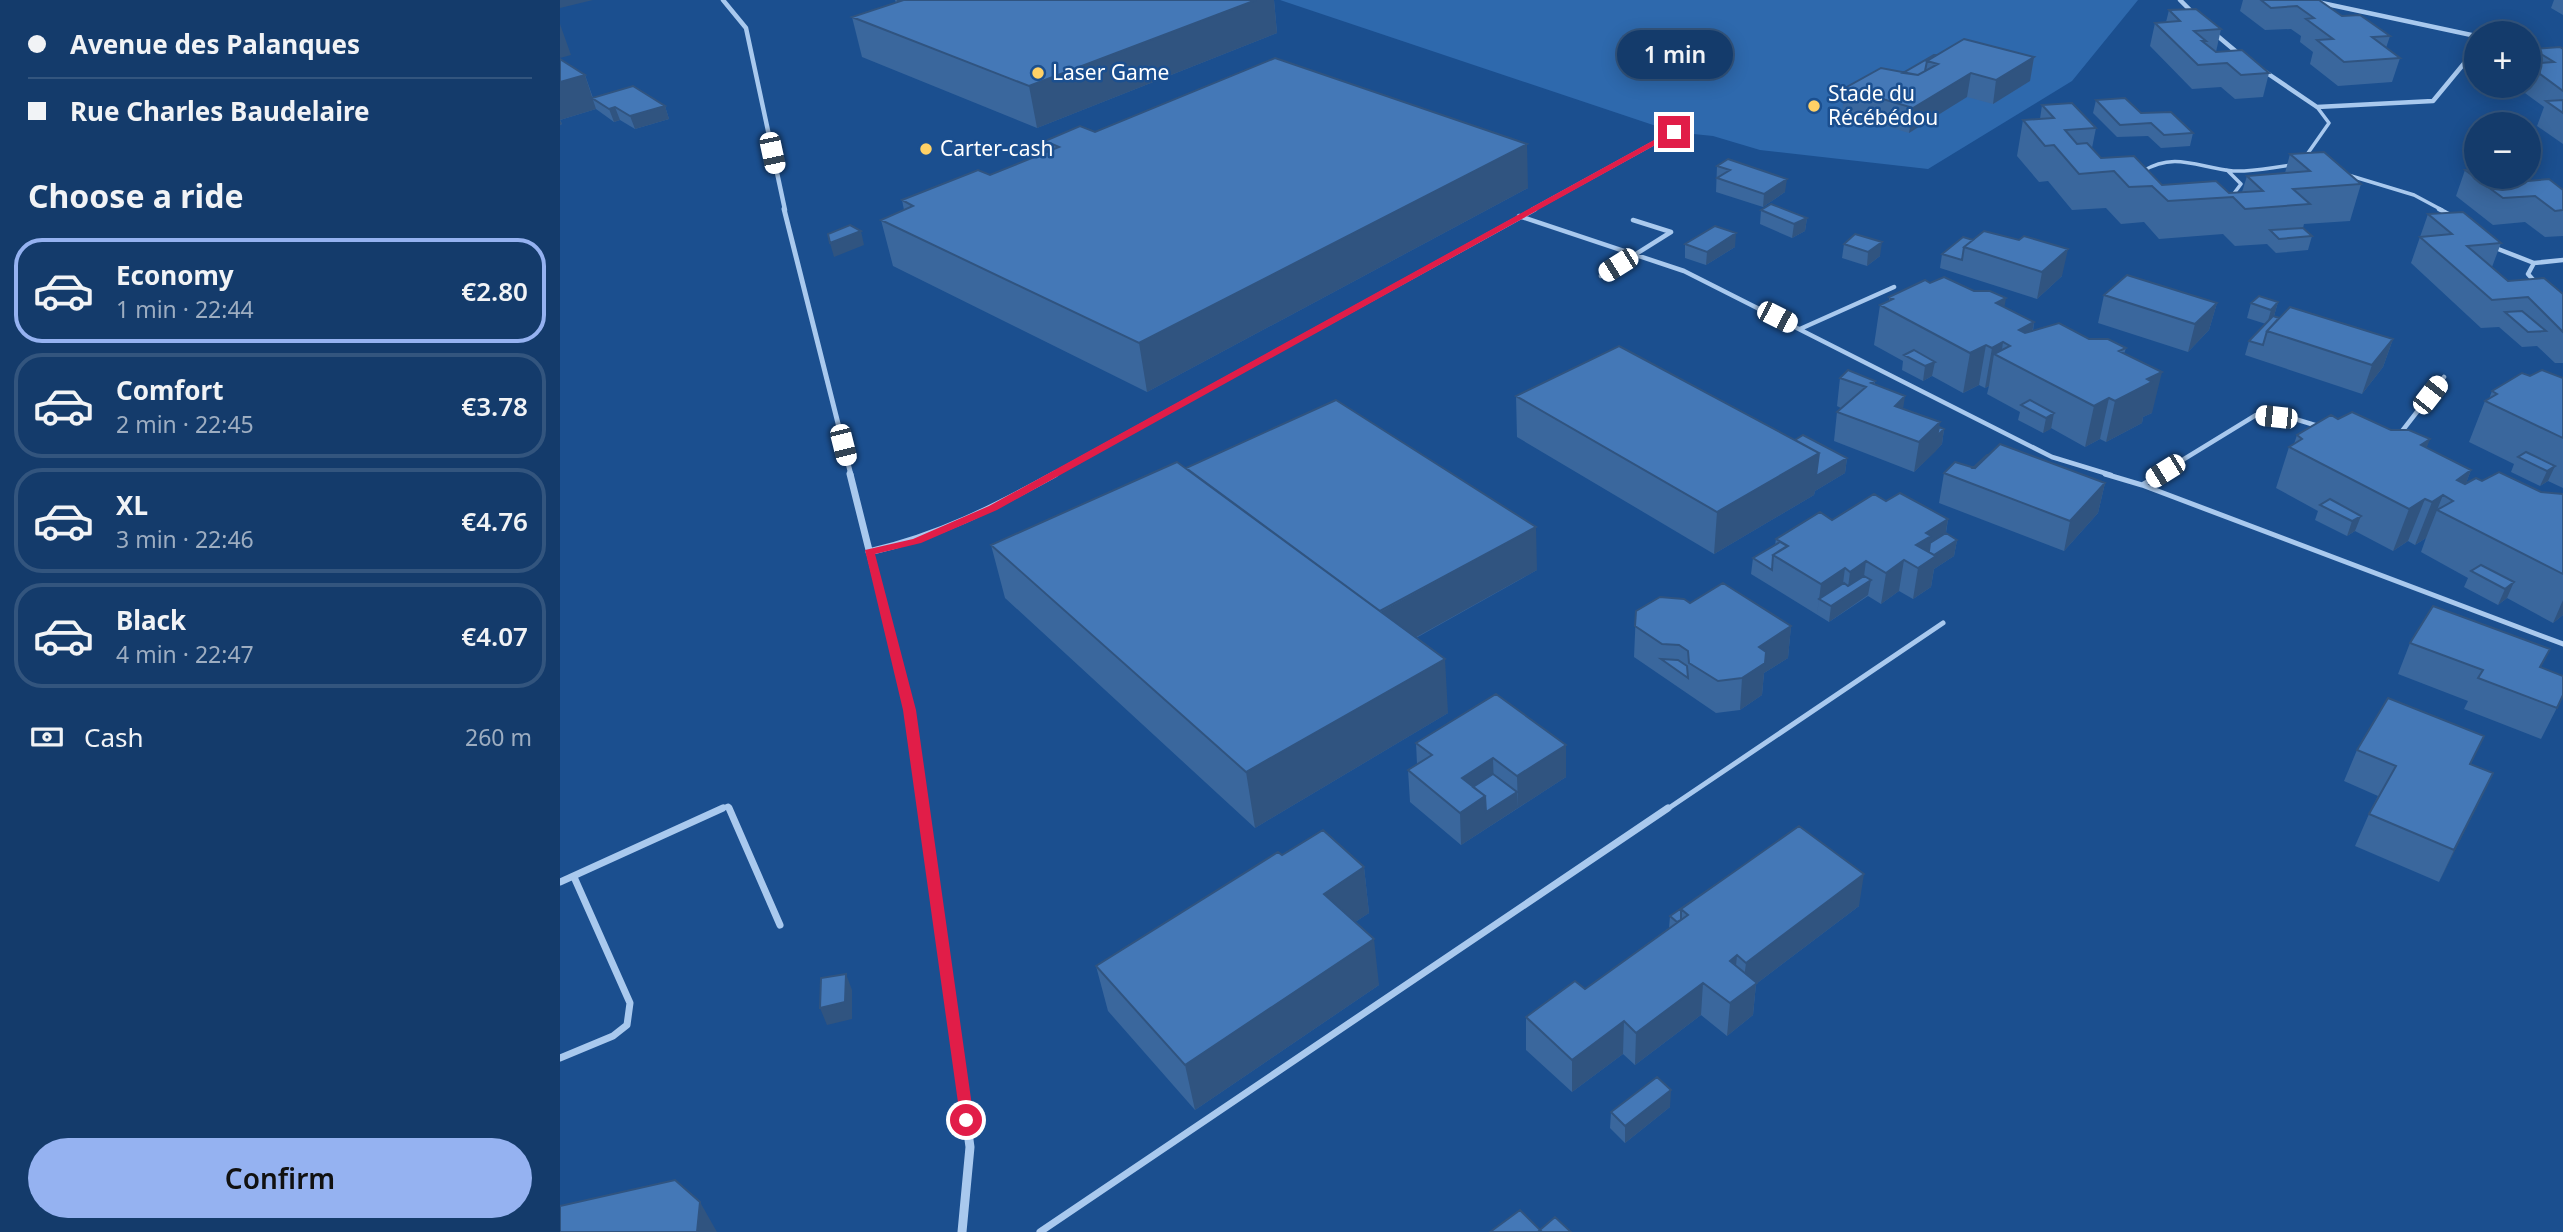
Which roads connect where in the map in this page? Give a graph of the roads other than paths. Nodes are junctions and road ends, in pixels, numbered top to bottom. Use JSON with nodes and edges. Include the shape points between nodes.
{"nodes":[{"id":1,"x":723,"y":0,"type":"edge"},
{"id":2,"x":2180,"y":0,"type":"edge"},
{"id":3,"x":2308,"y":0,"type":"edge"},
{"id":4,"x":2200,"y":20,"type":"edge"},
{"id":5,"x":2209,"y":29,"type":"edge"},
{"id":6,"x":2464,"y":33,"type":"edge"},
{"id":7,"x":2464,"y":64,"type":"edge"},
{"id":8,"x":2317,"y":107,"type":"junction"},
{"id":9,"x":1674,"y":132,"type":"dead end"},
{"id":10,"x":2310,"y":164,"type":"edge"},
{"id":11,"x":2296,"y":165,"type":"dead end"},
{"id":12,"x":2227,"y":170,"type":"junction"},
{"id":13,"x":2336,"y":172,"type":"edge"},
{"id":14,"x":2144,"y":182,"type":"edge"},
{"id":15,"x":2224,"y":198,"type":"edge"},
{"id":16,"x":1519,"y":216,"type":"junction"},
{"id":17,"x":1633,"y":220,"type":"dead end"},
{"id":18,"x":2458,"y":220,"type":"edge"},
{"id":19,"x":2485,"y":241,"type":"edge"},
{"id":20,"x":1636,"y":255,"type":"junction"},
{"id":21,"x":2563,"y":260,"type":"edge"},
{"id":22,"x":2534,"y":263,"type":"junction"},
{"id":23,"x":1601,"y":276,"type":"dead end"},
{"id":24,"x":1894,"y":287,"type":"dead end"},
{"id":25,"x":2540,"y":288,"type":"edge"},
{"id":26,"x":1800,"y":329,"type":"junction"},
{"id":27,"x":2444,"y":377,"type":"dead end"},
{"id":28,"x":2322,"y":427,"type":"edge"},
{"id":29,"x":2396,"y":439,"type":"edge"},
{"id":30,"x":2142,"y":485,"type":"junction"},
{"id":31,"x":869,"y":552,"type":"junction"},
{"id":32,"x":1943,"y":624,"type":"dead end"},
{"id":33,"x":2563,"y":645,"type":"edge"},
{"id":34,"x":574,"y":877,"type":"junction"},
{"id":35,"x":560,"y":883,"type":"edge"},
{"id":36,"x":780,"y":925,"type":"dead end"},
{"id":37,"x":560,"y":1058,"type":"edge"},
{"id":38,"x":962,"y":1232,"type":"edge"},
{"id":39,"x":1040,"y":1232,"type":"edge"}],
"edges":[{"from":1,"to":31,"type":"street","via":[[746,27],[783,203]]},
{"from":2,"to":4,"type":"street"},
{"from":3,"to":6,"type":"street"},
{"from":5,"to":8,"type":"street"},
{"from":7,"to":8,"type":"street","via":[[2433,101]]},
{"from":8,"to":10,"type":"lane","via":[[2329,123],[2308,153]]},
{"from":9,"to":16,"type":"street"},
{"from":11,"to":12,"type":"lane"},
{"from":12,"to":14,"type":"lane","via":[[2203,162],[2157,162],[2143,170]]},
{"from":12,"to":15,"type":"lane","via":[[2241,184],[2234,196]]},
{"from":13,"to":18,"type":"lane","via":[[2414,195]]},
{"from":16,"to":20,"type":"lane"},
{"from":16,"to":31,"type":"street","via":[[993,508],[917,541]]},
{"from":17,"to":20,"type":"lane","via":[[1671,232]]},
{"from":19,"to":22,"type":"lane","via":[[2512,257]]},
{"from":20,"to":23,"type":"lane"},
{"from":20,"to":26,"type":"lane","via":[[1684,271]]},
{"from":21,"to":22,"type":"lane"},
{"from":22,"to":25,"type":"lane","via":[[2528,274]]},
{"from":24,"to":26,"type":"lane"},
{"from":26,"to":30,"type":"lane","via":[[2052,457]]},
{"from":27,"to":29,"type":"lane"},
{"from":28,"to":30,"type":"lane","via":[[2256,415]]},
{"from":30,"to":33,"type":"lane"},
{"from":31,"to":38,"type":"street","via":[[909,710],[970,1147]]},
{"from":32,"to":39,"type":"lane"},
{"from":34,"to":35,"type":"lane"},
{"from":34,"to":36,"type":"lane","via":[[728,806]]},
{"from":34,"to":37,"type":"lane","via":[[630,1003],[627,1025],[613,1036]]}]}
